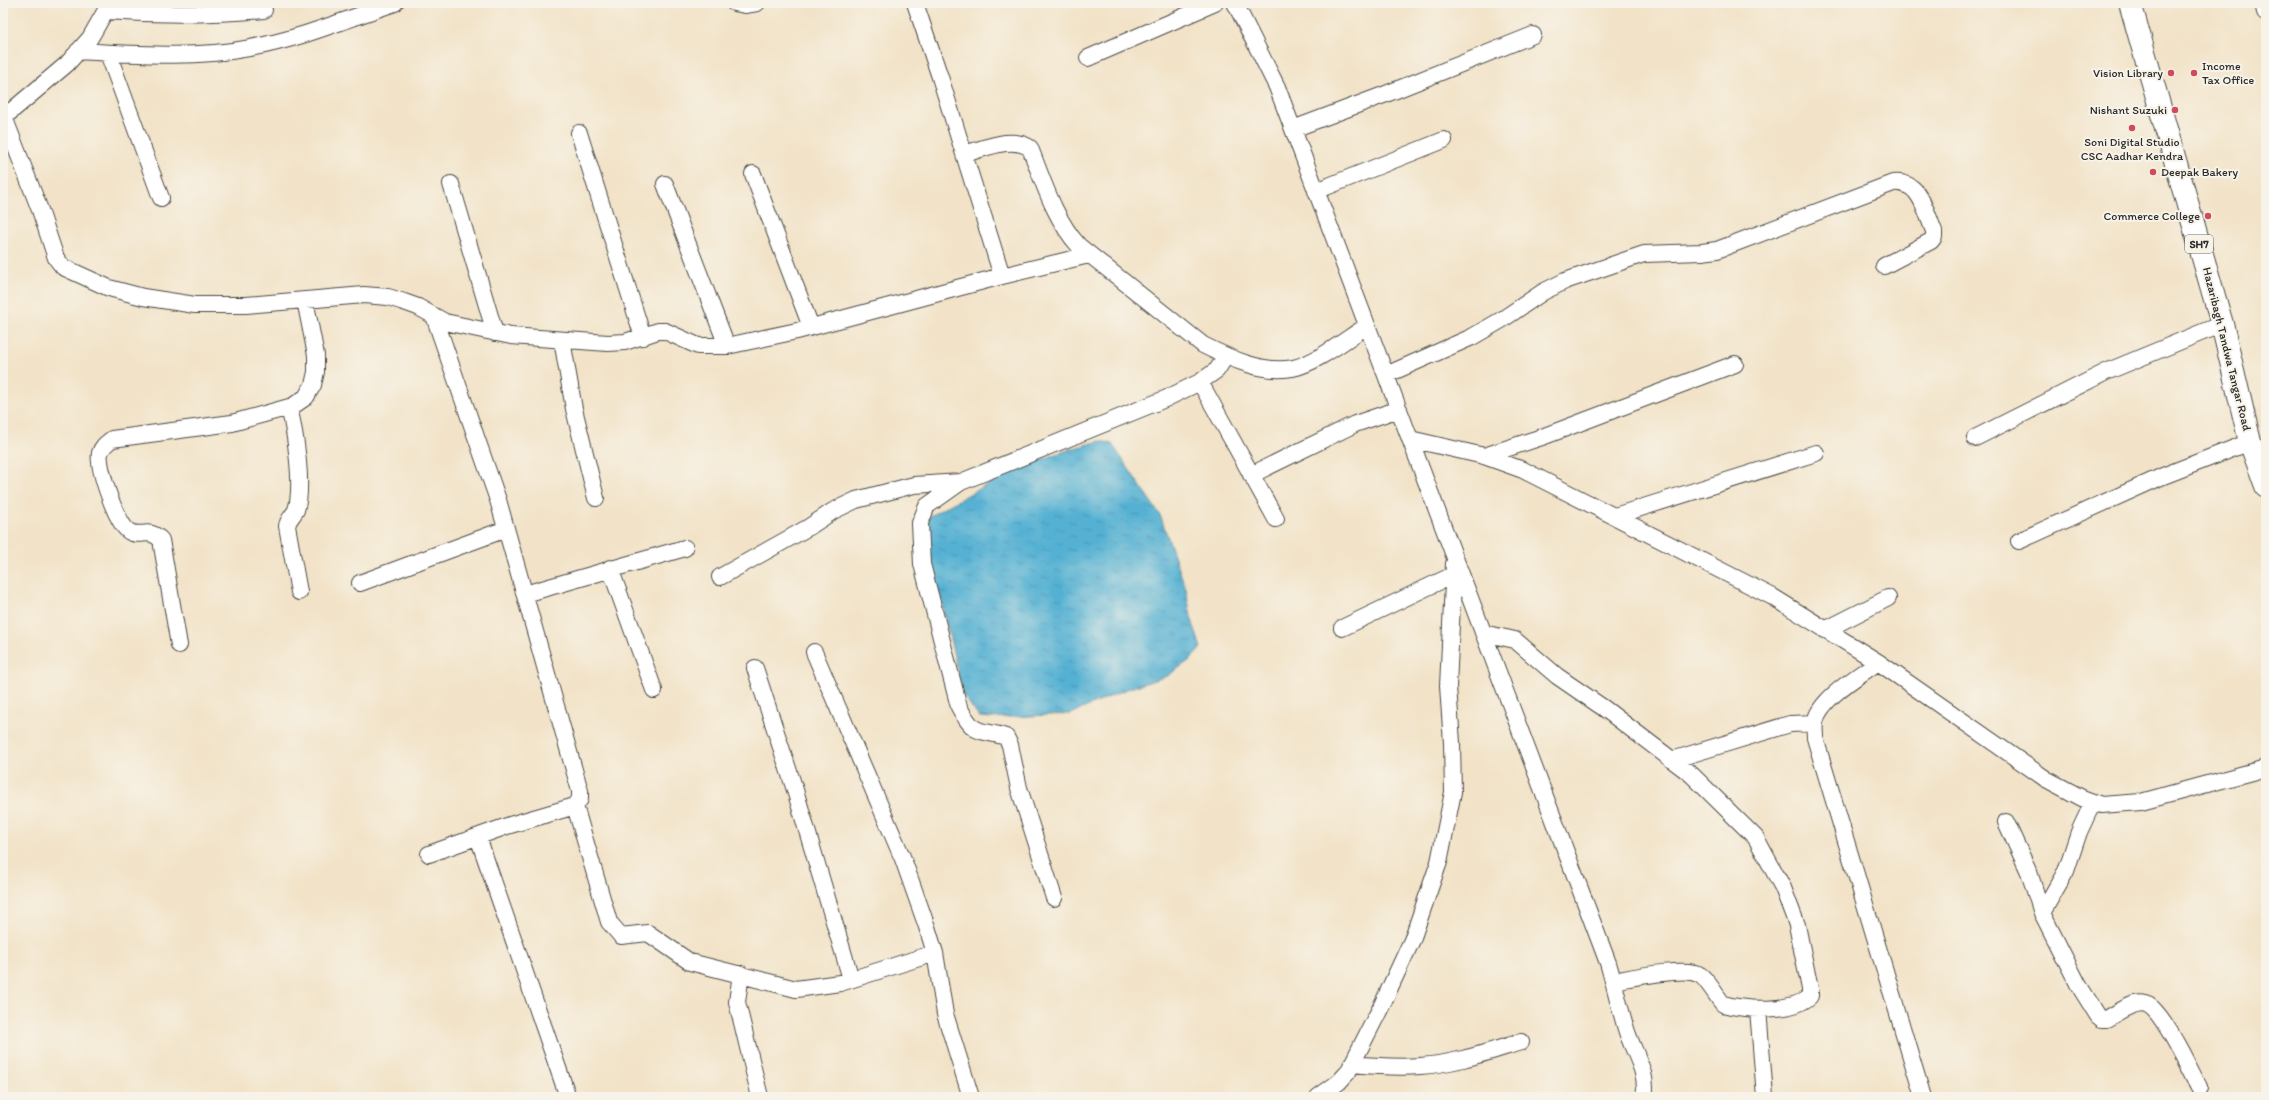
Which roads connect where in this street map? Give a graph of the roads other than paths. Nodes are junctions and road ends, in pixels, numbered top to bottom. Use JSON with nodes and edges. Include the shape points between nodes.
{"nodes":[{"id":1,"x":395,"y":3,"type":"edge"},
{"id":2,"x":734,"y":3,"type":"edge"},
{"id":3,"x":757,"y":3,"type":"edge"},
{"id":4,"x":915,"y":3,"type":"edge"},
{"id":5,"x":1215,"y":3,"type":"edge"},
{"id":6,"x":1234,"y":3,"type":"edge"},
{"id":7,"x":2130,"y":3,"type":"edge"},
{"id":8,"x":108,"y":7,"type":"edge"},
{"id":9,"x":264,"y":10,"type":"dead end"},
{"id":10,"x":1533,"y":34,"type":"dead end"},
{"id":11,"x":78,"y":52,"type":"junction"},
{"id":12,"x":108,"y":53,"type":"junction"},
{"id":13,"x":1088,"y":58,"type":"dead end"},
{"id":14,"x":3,"y":118,"type":"edge"},
{"id":15,"x":1293,"y":129,"type":"junction"},
{"id":16,"x":579,"y":133,"type":"dead end"},
{"id":17,"x":1444,"y":140,"type":"dead end"},
{"id":18,"x":964,"y":154,"type":"junction"},
{"id":19,"x":753,"y":174,"type":"dead end"},
{"id":20,"x":450,"y":184,"type":"dead end"},
{"id":21,"x":665,"y":184,"type":"dead end"},
{"id":22,"x":1316,"y":191,"type":"junction"},
{"id":23,"x":160,"y":198,"type":"dead end"},
{"id":24,"x":1089,"y":255,"type":"junction"},
{"id":25,"x":1884,"y":266,"type":"dead end"},
{"id":26,"x":1002,"y":276,"type":"junction"},
{"id":27,"x":305,"y":300,"type":"junction"},
{"id":28,"x":434,"y":316,"type":"junction"},
{"id":29,"x":2222,"y":324,"type":"junction"},
{"id":30,"x":1368,"y":326,"type":"junction"},
{"id":31,"x":811,"y":327,"type":"junction"},
{"id":32,"x":495,"y":333,"type":"junction"},
{"id":33,"x":643,"y":336,"type":"junction"},
{"id":34,"x":562,"y":340,"type":"junction"},
{"id":35,"x":727,"y":346,"type":"junction"},
{"id":36,"x":1226,"y":356,"type":"junction"},
{"id":37,"x":1734,"y":364,"type":"dead end"},
{"id":38,"x":1386,"y":375,"type":"junction"},
{"id":39,"x":1200,"y":382,"type":"junction"},
{"id":40,"x":289,"y":407,"type":"junction"},
{"id":41,"x":1399,"y":410,"type":"junction"},
{"id":42,"x":1975,"y":438,"type":"dead end"},
{"id":43,"x":1410,"y":439,"type":"junction"},
{"id":44,"x":2250,"y":442,"type":"junction"},
{"id":45,"x":1816,"y":453,"type":"dead end"},
{"id":46,"x":1484,"y":456,"type":"junction"},
{"id":47,"x":1251,"y":474,"type":"junction"},
{"id":48,"x":961,"y":482,"type":"junction"},
{"id":49,"x":2266,"y":486,"type":"edge"},
{"id":50,"x":596,"y":498,"type":"dead end"},
{"id":51,"x":1615,"y":516,"type":"junction"},
{"id":52,"x":1276,"y":519,"type":"dead end"},
{"id":53,"x":506,"y":529,"type":"junction"},
{"id":54,"x":2019,"y":541,"type":"dead end"},
{"id":55,"x":685,"y":548,"type":"dead end"},
{"id":56,"x":1454,"y":556,"type":"junction"},
{"id":57,"x":610,"y":568,"type":"junction"},
{"id":58,"x":1453,"y":575,"type":"junction"},
{"id":59,"x":720,"y":577,"type":"dead end"},
{"id":60,"x":360,"y":583,"type":"dead end"},
{"id":61,"x":299,"y":592,"type":"dead end"},
{"id":62,"x":524,"y":594,"type":"junction"},
{"id":63,"x":1888,"y":598,"type":"dead end"},
{"id":64,"x":1342,"y":628,"type":"dead end"},
{"id":65,"x":1825,"y":630,"type":"junction"},
{"id":66,"x":1483,"y":633,"type":"junction"},
{"id":67,"x":179,"y":645,"type":"dead end"},
{"id":68,"x":814,"y":652,"type":"dead end"},
{"id":69,"x":1878,"y":662,"type":"junction"},
{"id":70,"x":755,"y":668,"type":"dead end"},
{"id":71,"x":654,"y":690,"type":"dead end"},
{"id":72,"x":1815,"y":723,"type":"junction"},
{"id":73,"x":1672,"y":760,"type":"junction"},
{"id":74,"x":2266,"y":768,"type":"edge"},
{"id":75,"x":2093,"y":802,"type":"junction"},
{"id":76,"x":575,"y":806,"type":"junction"},
{"id":77,"x":2006,"y":822,"type":"dead end"},
{"id":78,"x":478,"y":837,"type":"junction"},
{"id":79,"x":429,"y":854,"type":"dead end"},
{"id":80,"x":1054,"y":898,"type":"dead end"},
{"id":81,"x":2042,"y":913,"type":"junction"},
{"id":82,"x":935,"y":953,"type":"junction"},
{"id":83,"x":741,"y":974,"type":"junction"},
{"id":84,"x":851,"y":979,"type":"junction"},
{"id":85,"x":1613,"y":980,"type":"junction"},
{"id":86,"x":1758,"y":1009,"type":"junction"},
{"id":87,"x":1521,"y":1042,"type":"dead end"},
{"id":88,"x":1352,"y":1064,"type":"junction"},
{"id":89,"x":2199,"y":1087,"type":"dead end"},
{"id":90,"x":568,"y":1097,"type":"edge"},
{"id":91,"x":760,"y":1097,"type":"edge"},
{"id":92,"x":971,"y":1097,"type":"edge"},
{"id":93,"x":1318,"y":1097,"type":"edge"},
{"id":94,"x":1644,"y":1097,"type":"edge"},
{"id":95,"x":1764,"y":1097,"type":"edge"},
{"id":96,"x":1922,"y":1097,"type":"edge"}],
"edges":[{"from":1,"to":12,"type":"street","via":[[289,40],[250,48],[217,53]]},
{"from":2,"to":3,"type":"street","via":[[745,6]]},
{"from":4,"to":18,"type":"street"},
{"from":5,"to":13,"type":"street"},
{"from":6,"to":15,"type":"street","via":[[1277,86]]},
{"from":7,"to":29,"type":"main road","name":"Hazaribagh Tandwa Tangar Road","number":"SH7"},
{"from":8,"to":9,"type":"street","via":[[155,15],[205,15]]},
{"from":8,"to":11,"type":"street","via":[[90,38]]},
{"from":10,"to":15,"type":"street"},
{"from":11,"to":12,"type":"street"},
{"from":11,"to":14,"type":"street"},
{"from":12,"to":23,"type":"street"},
{"from":14,"to":27,"type":"street","via":[[40,210],[56,258],[69,270],[109,288],[143,297],[195,305],[239,306]]},
{"from":15,"to":22,"type":"street"},
{"from":16,"to":33,"type":"street"},
{"from":17,"to":22,"type":"street"},
{"from":18,"to":24,"type":"street","via":[[1012,142],[1030,148],[1045,187],[1071,238]]},
{"from":18,"to":26,"type":"street"},
{"from":19,"to":31,"type":"street"},
{"from":20,"to":32,"type":"street"},
{"from":21,"to":35,"type":"street"},
{"from":22,"to":30,"type":"street"},
{"from":24,"to":26,"type":"street"},
{"from":24,"to":36,"type":"street","via":[[1203,345]]},
{"from":25,"to":38,"type":"street","via":[[1934,237],[1934,231],[1918,194],[1904,182],[1893,183],[1717,250],[1644,254],[1565,281],[1472,337]]},
{"from":26,"to":31,"type":"street"},
{"from":27,"to":28,"type":"street","via":[[342,296],[388,297],[418,307]]},
{"from":27,"to":40,"type":"street","via":[[316,355],[316,372],[313,385],[306,397]]},
{"from":28,"to":32,"type":"street","via":[[461,327]]},
{"from":28,"to":53,"type":"street"},
{"from":29,"to":42,"type":"street","via":[[2106,372]]},
{"from":29,"to":44,"type":"main road","name":"Hazaribagh Tandwa Tangar Road","number":"SH7"},
{"from":30,"to":36,"type":"street","via":[[1317,357],[1293,368],[1265,367]]},
{"from":30,"to":38,"type":"street"},
{"from":31,"to":35,"type":"street"},
{"from":32,"to":34,"type":"street"},
{"from":33,"to":34,"type":"street","via":[[625,342],[608,343]]},
{"from":33,"to":35,"type":"street","via":[[665,331],[698,346]]},
{"from":34,"to":50,"type":"street","via":[[574,409]]},
{"from":36,"to":39,"type":"street","via":[[1217,370]]},
{"from":37,"to":46,"type":"street","via":[[1542,437]]},
{"from":38,"to":41,"type":"street"},
{"from":39,"to":47,"type":"street"},
{"from":39,"to":48,"type":"street","via":[[1108,424]]},
{"from":40,"to":61,"type":"street","via":[[296,434],[298,486],[296,509],[287,526]]},
{"from":40,"to":67,"type":"street","via":[[232,423],[112,439],[103,446],[100,454],[106,488],[122,524],[129,532],[146,532],[156,535],[161,540]]},
{"from":41,"to":43,"type":"street"},
{"from":41,"to":47,"type":"street","via":[[1355,424]]},
{"from":43,"to":46,"type":"street"},
{"from":43,"to":56,"type":"street"},
{"from":44,"to":49,"type":"main road","name":"Hazaribagh Tandwa Tangar Road","number":"SH7"},
{"from":44,"to":54,"type":"street","via":[[2163,476]]},
{"from":45,"to":51,"type":"street"},
{"from":46,"to":51,"type":"street","via":[[1523,470]]},
{"from":47,"to":52,"type":"street"},
{"from":48,"to":59,"type":"street","via":[[914,485],[856,500]]},
{"from":48,"to":80,"type":"street","via":[[927,506],[920,523],[922,564],[959,708],[969,725],[978,731],[1006,737],[1010,745],[1019,788]]},
{"from":51,"to":65,"type":"street","via":[[1773,597]]},
{"from":53,"to":60,"type":"street"},
{"from":53,"to":62,"type":"street"},
{"from":55,"to":57,"type":"street"},
{"from":56,"to":58,"type":"street"},
{"from":56,"to":66,"type":"street"},
{"from":57,"to":62,"type":"street"},
{"from":57,"to":71,"type":"street"},
{"from":58,"to":64,"type":"street"},
{"from":58,"to":88,"type":"street","via":[[1448,686],[1452,792],[1447,826],[1439,862],[1412,940]]},
{"from":62,"to":76,"type":"street","via":[[580,791],[580,799]]},
{"from":63,"to":65,"type":"street"},
{"from":65,"to":69,"type":"street"},
{"from":66,"to":73,"type":"street","via":[[1515,640],[1557,676]]},
{"from":66,"to":85,"type":"street"},
{"from":68,"to":82,"type":"street","via":[[902,859]]},
{"from":69,"to":72,"type":"street","via":[[1829,699],[1819,712]]},
{"from":69,"to":75,"type":"street","via":[[2046,780]]},
{"from":70,"to":84,"type":"street","via":[[795,790]]},
{"from":72,"to":73,"type":"street","via":[[1790,724]]},
{"from":72,"to":96,"type":"street","via":[[1815,738]]},
{"from":73,"to":86,"type":"street","via":[[1692,775],[1756,838],[1783,888],[1796,925],[1810,996],[1781,1007]]},
{"from":74,"to":75,"type":"street","via":[[2141,802],[2108,805]]},
{"from":75,"to":81,"type":"street","via":[[2079,832],[2066,871]]},
{"from":76,"to":78,"type":"street"},
{"from":76,"to":83,"type":"street","via":[[609,922],[614,930],[621,936],[648,933],[690,962]]},
{"from":77,"to":81,"type":"street","via":[[2030,872]]},
{"from":78,"to":79,"type":"street"},
{"from":78,"to":90,"type":"street"},
{"from":81,"to":89,"type":"street","via":[[2098,1016],[2106,1019],[2134,1005],[2142,1004],[2151,1008],[2161,1017]]},
{"from":82,"to":84,"type":"street"},
{"from":82,"to":92,"type":"street","via":[[945,1014]]},
{"from":83,"to":84,"type":"street","via":[[796,989]]},
{"from":83,"to":91,"type":"street","via":[[737,1002]]},
{"from":85,"to":86,"type":"street","via":[[1664,973],[1700,974],[1723,1004]]},
{"from":85,"to":94,"type":"street","via":[[1628,1034],[1642,1069],[1646,1089]]},
{"from":86,"to":95,"type":"street"},
{"from":87,"to":88,"type":"street","via":[[1466,1058],[1421,1066]]},
{"from":88,"to":93,"type":"street","via":[[1339,1082]]}]}
